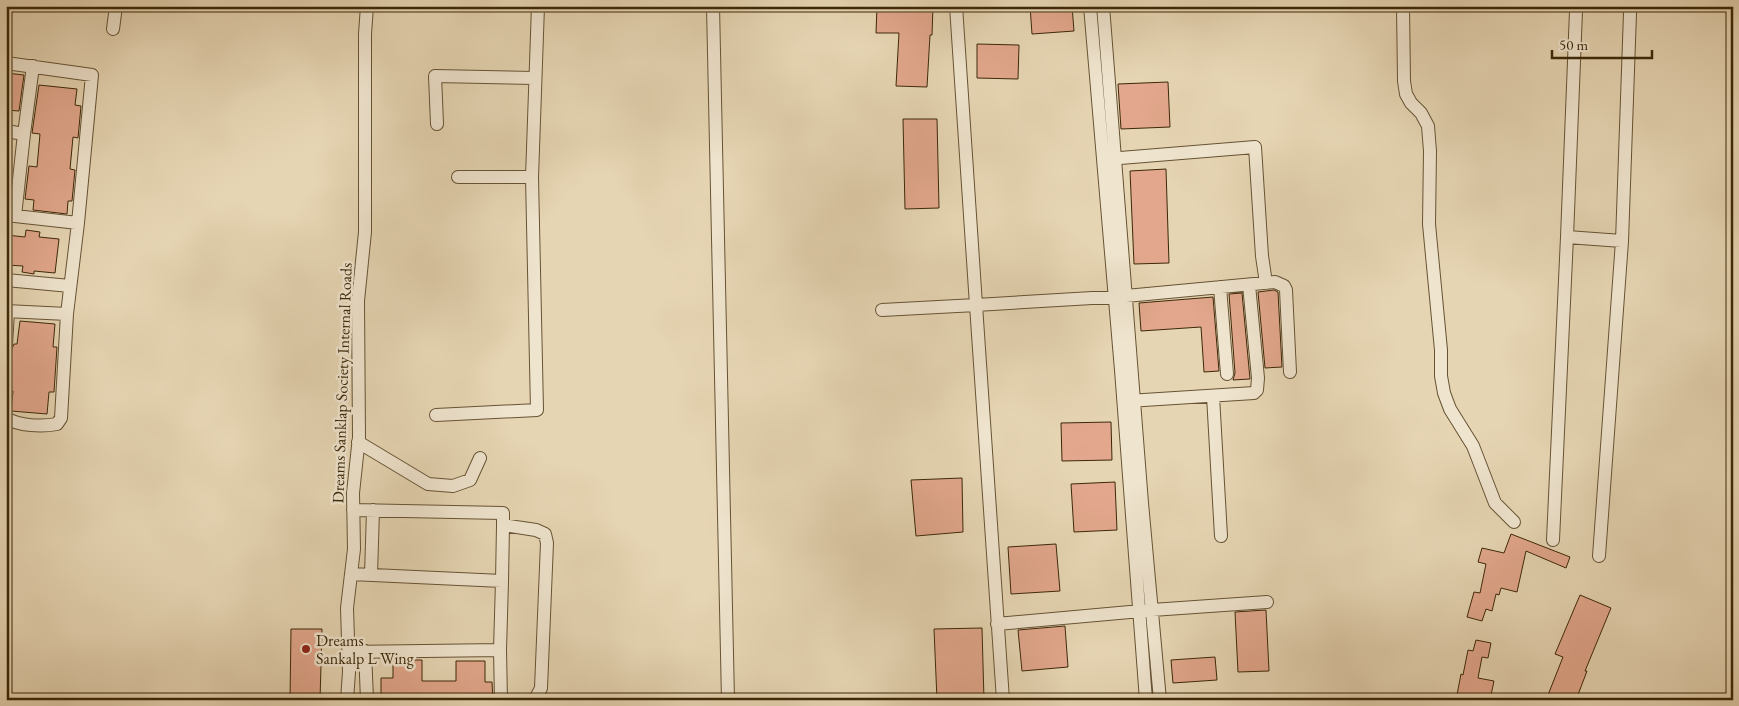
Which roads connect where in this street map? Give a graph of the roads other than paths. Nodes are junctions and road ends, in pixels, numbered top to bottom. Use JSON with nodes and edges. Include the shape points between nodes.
{"nodes":[{"id":1,"x":116,"y":6,"type":"edge"},
{"id":2,"x":367,"y":6,"type":"edge"},
{"id":3,"x":538,"y":6,"type":"edge"},
{"id":4,"x":714,"y":6,"type":"edge"},
{"id":5,"x":956,"y":6,"type":"edge"},
{"id":6,"x":1090,"y":6,"type":"edge"},
{"id":7,"x":1103,"y":6,"type":"edge"},
{"id":8,"x":1403,"y":6,"type":"edge"},
{"id":9,"x":1578,"y":6,"type":"edge"},
{"id":10,"x":1628,"y":6,"type":"edge"},
{"id":11,"x":113,"y":29,"type":"dead end"},
{"id":12,"x":6,"y":63,"type":"edge"},
{"id":13,"x":34,"y":66,"type":"junction"},
{"id":14,"x":535,"y":78,"type":"junction"},
{"id":15,"x":436,"y":124,"type":"dead end"},
{"id":16,"x":6,"y":131,"type":"edge"},
{"id":17,"x":24,"y":134,"type":"junction"},
{"id":18,"x":1108,"y":159,"type":"junction"},
{"id":19,"x":458,"y":177,"type":"dead end"},
{"id":20,"x":532,"y":177,"type":"junction"},
{"id":21,"x":11,"y":216,"type":"edge"},
{"id":22,"x":78,"y":223,"type":"junction"},
{"id":23,"x":1567,"y":237,"type":"junction"},
{"id":24,"x":1622,"y":241,"type":"junction"},
{"id":25,"x":6,"y":280,"type":"edge"},
{"id":26,"x":1266,"y":283,"type":"junction"},
{"id":27,"x":1250,"y":285,"type":"junction"},
{"id":28,"x":70,"y":286,"type":"junction"},
{"id":29,"x":1220,"y":287,"type":"junction"},
{"id":30,"x":1120,"y":296,"type":"junction"},
{"id":31,"x":976,"y":305,"type":"junction"},
{"id":32,"x":882,"y":310,"type":"dead end"},
{"id":33,"x":7,"y":311,"type":"edge"},
{"id":34,"x":67,"y":314,"type":"junction"},
{"id":35,"x":6,"y":345,"type":"edge"},
{"id":36,"x":1290,"y":372,"type":"dead end"},
{"id":37,"x":1226,"y":374,"type":"dead end"},
{"id":38,"x":1213,"y":396,"type":"junction"},
{"id":39,"x":1129,"y":401,"type":"junction"},
{"id":40,"x":436,"y":415,"type":"dead end"},
{"id":41,"x":6,"y":418,"type":"edge"},
{"id":42,"x":358,"y":442,"type":"junction"},
{"id":43,"x":480,"y":458,"type":"dead end"},
{"id":44,"x":353,"y":510,"type":"junction"},
{"id":45,"x":373,"y":510,"type":"junction"},
{"id":46,"x":1514,"y":522,"type":"dead end"},
{"id":47,"x":503,"y":525,"type":"junction"},
{"id":48,"x":1221,"y":536,"type":"dead end"},
{"id":49,"x":1553,"y":540,"type":"dead end"},
{"id":50,"x":1599,"y":556,"type":"dead end"},
{"id":51,"x":351,"y":574,"type":"junction"},
{"id":52,"x":371,"y":575,"type":"junction"},
{"id":53,"x":502,"y":581,"type":"junction"},
{"id":54,"x":1267,"y":602,"type":"dead end"},
{"id":55,"x":1152,"y":610,"type":"junction"},
{"id":56,"x":1139,"y":611,"type":"junction"},
{"id":57,"x":997,"y":624,"type":"junction"},
{"id":58,"x":500,"y":650,"type":"junction"},
{"id":59,"x":365,"y":651,"type":"junction"},
{"id":60,"x":348,"y":652,"type":"junction"},
{"id":61,"x":347,"y":700,"type":"edge"},
{"id":62,"x":366,"y":700,"type":"edge"},
{"id":63,"x":501,"y":700,"type":"edge"},
{"id":64,"x":535,"y":700,"type":"edge"},
{"id":65,"x":728,"y":700,"type":"edge"},
{"id":66,"x":1003,"y":700,"type":"edge"},
{"id":67,"x":1146,"y":700,"type":"edge"},
{"id":68,"x":1160,"y":700,"type":"edge"}],
"edges":[{"from":1,"to":11,"type":"street"},
{"from":2,"to":42,"type":"street","name":"Dreams Sanklap Society Internal Roads","via":[[365,232],[358,302]]},
{"from":3,"to":14,"type":"street"},
{"from":4,"to":65,"type":"street"},
{"from":5,"to":31,"type":"street"},
{"from":6,"to":18,"type":"street"},
{"from":7,"to":18,"type":"street"},
{"from":8,"to":46,"type":"street","via":[[1406,94],[1428,126],[1429,224],[1444,393],[1472,446],[1495,503]]},
{"from":9,"to":23,"type":"street"},
{"from":10,"to":24,"type":"street"},
{"from":12,"to":13,"type":"street"},
{"from":13,"to":17,"type":"street"},
{"from":13,"to":22,"type":"street","via":[[92,75]]},
{"from":14,"to":15,"type":"street","via":[[435,76]]},
{"from":14,"to":20,"type":"street"},
{"from":16,"to":17,"type":"street"},
{"from":17,"to":21,"type":"street"},
{"from":18,"to":26,"type":"street","via":[[1255,147]]},
{"from":18,"to":30,"type":"street"},
{"from":19,"to":20,"type":"street"},
{"from":20,"to":40,"type":"street","via":[[537,410]]},
{"from":21,"to":22,"type":"street"},
{"from":22,"to":28,"type":"street"},
{"from":23,"to":24,"type":"street"},
{"from":23,"to":49,"type":"street"},
{"from":24,"to":50,"type":"street"},
{"from":25,"to":28,"type":"street"},
{"from":26,"to":27,"type":"street"},
{"from":26,"to":36,"type":"street","via":[[1275,282],[1286,290]]},
{"from":27,"to":29,"type":"street"},
{"from":27,"to":38,"type":"street","via":[[1257,390],[1254,393]]},
{"from":28,"to":34,"type":"street"},
{"from":29,"to":30,"type":"street"},
{"from":29,"to":37,"type":"street"},
{"from":30,"to":31,"type":"street"},
{"from":30,"to":39,"type":"street"},
{"from":31,"to":32,"type":"street"},
{"from":31,"to":57,"type":"street"},
{"from":33,"to":34,"type":"street"},
{"from":33,"to":35,"type":"street"},
{"from":34,"to":41,"type":"street","via":[[61,418],[57,424],[48,426],[16,423]]},
{"from":38,"to":39,"type":"street"},
{"from":38,"to":48,"type":"street"},
{"from":39,"to":55,"type":"street"},
{"from":39,"to":56,"type":"street"},
{"from":42,"to":43,"type":"street","via":[[428,484],[453,486],[470,480]]},
{"from":42,"to":44,"type":"street","name":"Dreams Sanklap Society Internal Roads"},
{"from":44,"to":45,"type":"street"},
{"from":44,"to":51,"type":"street","name":"Dreams Sanklap Society Internal Roads"},
{"from":45,"to":47,"type":"street","via":[[503,513]]},
{"from":45,"to":52,"type":"street"},
{"from":47,"to":53,"type":"street"},
{"from":47,"to":64,"type":"street","via":[[536,530],[545,534],[547,543],[542,688]]},
{"from":51,"to":52,"type":"street"},
{"from":51,"to":60,"type":"street","name":"Dreams Sanklap Society Internal Roads","via":[[347,608]]},
{"from":52,"to":53,"type":"street"},
{"from":53,"to":58,"type":"street"},
{"from":54,"to":55,"type":"street"},
{"from":55,"to":56,"type":"street"},
{"from":55,"to":68,"type":"street"},
{"from":56,"to":57,"type":"street"},
{"from":56,"to":67,"type":"street"},
{"from":57,"to":66,"type":"street"},
{"from":58,"to":59,"type":"street"},
{"from":58,"to":63,"type":"street"},
{"from":59,"to":60,"type":"street"},
{"from":59,"to":62,"type":"street"},
{"from":60,"to":61,"type":"street","name":"Dreams Sanklap Society Internal Roads"}]}
